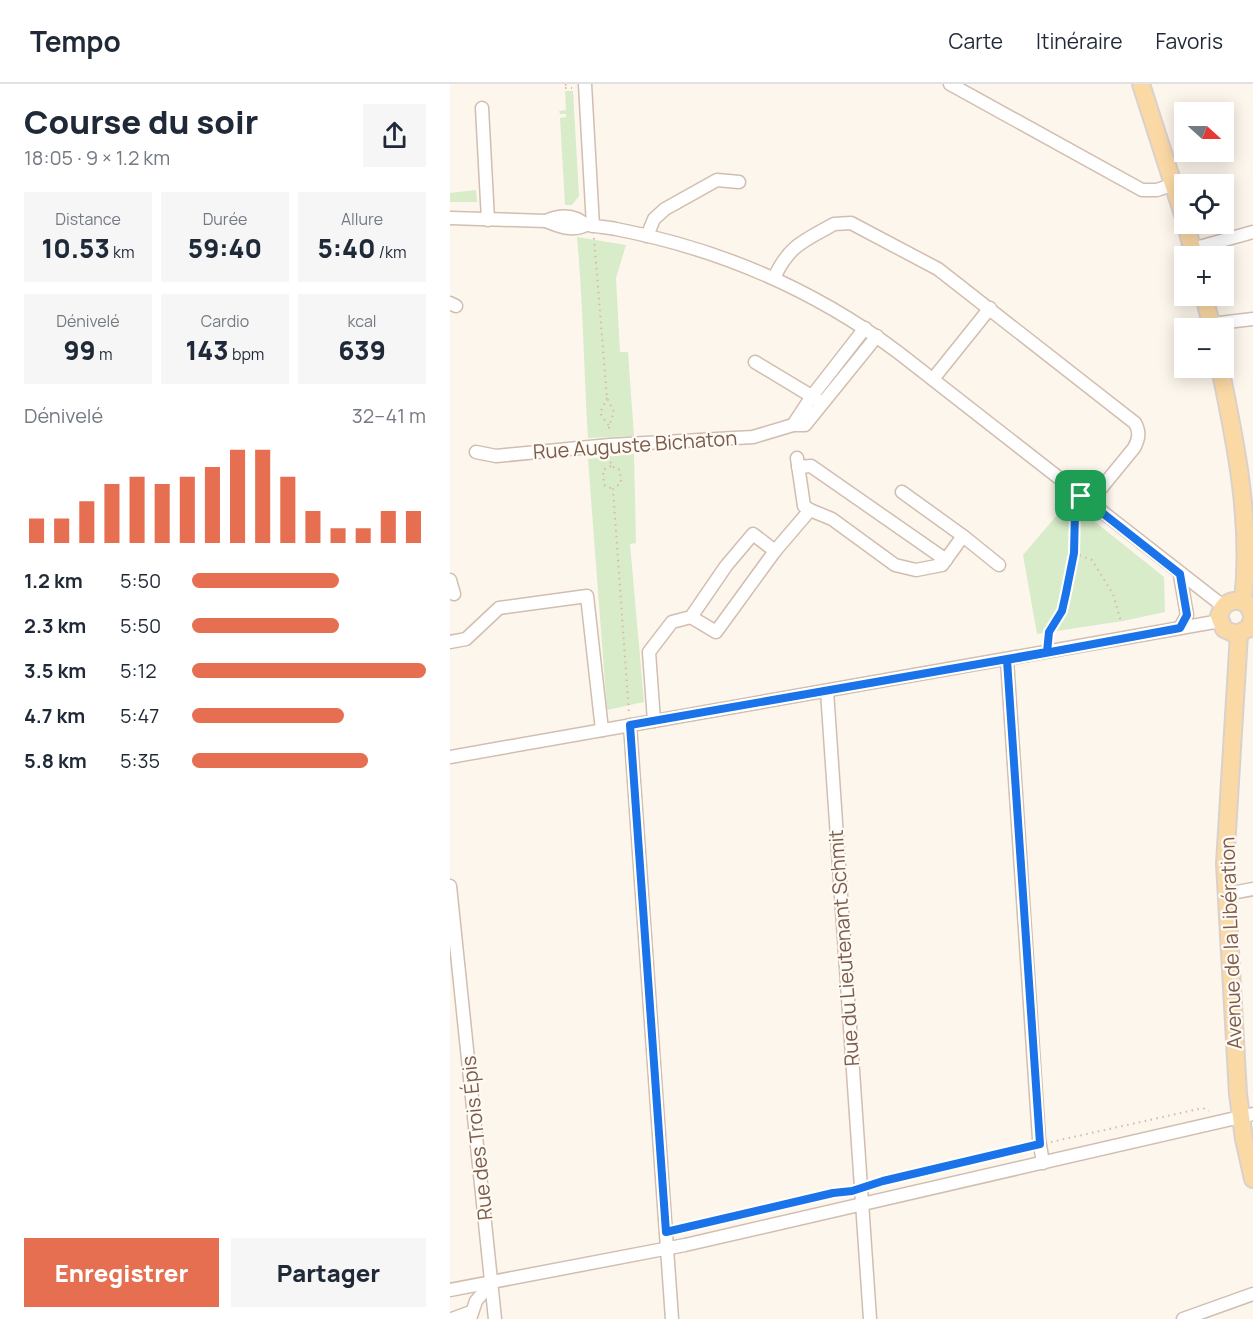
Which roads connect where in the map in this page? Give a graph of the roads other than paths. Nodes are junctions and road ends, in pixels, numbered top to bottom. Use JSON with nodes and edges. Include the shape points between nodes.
{"nodes":[{"id":1,"x":950,"y":84,"type":"edge"},
{"id":2,"x":1141,"y":84,"type":"edge"},
{"id":3,"x":580,"y":86,"type":"edge"},
{"id":4,"x":482,"y":108,"type":"dead end"},
{"id":5,"x":739,"y":182,"type":"dead end"},
{"id":6,"x":1174,"y":184,"type":"joint"},
{"id":7,"x":450,"y":218,"type":"edge"},
{"id":8,"x":488,"y":220,"type":"junction"},
{"id":9,"x":591,"y":229,"type":"junction"},
{"id":10,"x":1253,"y":232,"type":"edge"},
{"id":11,"x":647,"y":236,"type":"junction"},
{"id":12,"x":1213,"y":246,"type":"edge"},
{"id":13,"x":774,"y":278,"type":"junction"},
{"id":14,"x":990,"y":308,"type":"junction"},
{"id":15,"x":1253,"y":319,"type":"edge"},
{"id":16,"x":1234,"y":322,"type":"edge"},
{"id":17,"x":865,"y":328,"type":"junction"},
{"id":18,"x":877,"y":336,"type":"junction"},
{"id":19,"x":755,"y":362,"type":"dead end"},
{"id":20,"x":1222,"y":378,"type":"edge"},
{"id":21,"x":933,"y":379,"type":"junction"},
{"id":22,"x":817,"y":400,"type":"junction"},
{"id":23,"x":476,"y":452,"type":"dead end"},
{"id":24,"x":1246,"y":473,"type":"edge"},
{"id":25,"x":902,"y":492,"type":"dead end"},
{"id":26,"x":1085,"y":499,"type":"junction"},
{"id":27,"x":810,"y":510,"type":"junction"},
{"id":28,"x":963,"y":536,"type":"junction"},
{"id":29,"x":775,"y":551,"type":"junction"},
{"id":30,"x":946,"y":560,"type":"junction"},
{"id":31,"x":999,"y":565,"type":"dead end"},
{"id":32,"x":1180,"y":574,"type":"junction"},
{"id":33,"x":450,"y":580,"type":"edge"},
{"id":34,"x":454,"y":594,"type":"dead end"},
{"id":35,"x":1243,"y":602,"type":"junction"},
{"id":36,"x":1221,"y":614,"type":"junction"},
{"id":37,"x":1253,"y":616,"type":"edge"},
{"id":38,"x":691,"y":617,"type":"junction"},
{"id":39,"x":1180,"y":628,"type":"junction"},
{"id":40,"x":1239,"y":634,"type":"junction"},
{"id":41,"x":450,"y":642,"type":"edge"},
{"id":42,"x":1007,"y":660,"type":"junction"},
{"id":43,"x":827,"y":691,"type":"junction"},
{"id":44,"x":654,"y":721,"type":"junction"},
{"id":45,"x":630,"y":725,"type":"junction"},
{"id":46,"x":602,"y":730,"type":"junction"},
{"id":47,"x":450,"y":757,"type":"edge"},
{"id":48,"x":450,"y":886,"type":"edge"},
{"id":49,"x":1253,"y":889,"type":"edge"},
{"id":50,"x":1226,"y":894,"type":"junction"},
{"id":51,"x":1246,"y":1115,"type":"edge"},
{"id":52,"x":1043,"y":1162,"type":"junction"},
{"id":53,"x":1253,"y":1179,"type":"edge"},
{"id":54,"x":861,"y":1205,"type":"junction"},
{"id":55,"x":668,"y":1249,"type":"junction"},
{"id":56,"x":492,"y":1282,"type":"junction"},
{"id":57,"x":450,"y":1290,"type":"edge"},
{"id":58,"x":1253,"y":1294,"type":"edge"},
{"id":59,"x":471,"y":1316,"type":"edge"},
{"id":60,"x":452,"y":1319,"type":"edge"},
{"id":61,"x":495,"y":1319,"type":"edge"},
{"id":62,"x":672,"y":1319,"type":"edge"},
{"id":63,"x":870,"y":1319,"type":"edge"},
{"id":64,"x":1183,"y":1319,"type":"edge"}],
"edges":[{"from":1,"to":6,"type":"street","via":[[1142,190]]},
{"from":2,"to":6,"type":"main road"},
{"from":3,"to":9,"type":"street"},
{"from":4,"to":8,"type":"street"},
{"from":5,"to":11,"type":"street","via":[[712,182],[665,209],[654,219]]},
{"from":7,"to":8,"type":"street"},
{"from":8,"to":9,"type":"street","via":[[546,221],[559,227]]},
{"from":9,"to":11,"type":"street"},
{"from":10,"to":12,"type":"street"},
{"from":11,"to":13,"type":"street","via":[[706,252]]},
{"from":13,"to":14,"type":"street","via":[[792,249],[834,224],[851,223],[926,262]]},
{"from":13,"to":17,"type":"street"},
{"from":14,"to":21,"type":"street"},
{"from":14,"to":26,"type":"street","via":[[1137,427],[1134,448]]},
{"from":15,"to":16,"type":"street"},
{"from":17,"to":18,"type":"street"},
{"from":17,"to":22,"type":"street","name":"Rue Auguste Bichaton"},
{"from":18,"to":21,"type":"street"},
{"from":18,"to":22,"type":"street","name":"Rue Auguste Bichaton"},
{"from":19,"to":22,"type":"street"},
{"from":20,"to":24,"type":"main road"},
{"from":21,"to":26,"type":"street"},
{"from":22,"to":23,"type":"street","name":"Rue Auguste Bichaton","via":[[805,425],[753,437],[496,456]]},
{"from":24,"to":35,"type":"main road"},
{"from":25,"to":28,"type":"street"},
{"from":26,"to":32,"type":"street"},
{"from":27,"to":29,"type":"street"},
{"from":27,"to":30,"type":"street","via":[[832,519],[895,565],[916,570],[942,565]]},
{"from":27,"to":30,"type":"street","via":[[804,506],[798,463],[811,466]]},
{"from":28,"to":30,"type":"street"},
{"from":28,"to":31,"type":"street"},
{"from":29,"to":38,"type":"street","via":[[716,632]]},
{"from":29,"to":38,"type":"street","via":[[753,534]]},
{"from":32,"to":36,"type":"street"},
{"from":32,"to":39,"type":"street","via":[[1187,615]]},
{"from":33,"to":34,"type":"street"},
{"from":35,"to":36,"type":"main road","via":[[1232,600]]},
{"from":35,"to":37,"type":"main road"},
{"from":36,"to":39,"type":"street"},
{"from":36,"to":40,"type":"main road","via":[[1227,631]]},
{"from":37,"to":40,"type":"main road","via":[[1248,629]]},
{"from":38,"to":44,"type":"street","via":[[672,622],[649,652]]},
{"from":39,"to":42,"type":"street"},
{"from":40,"to":50,"type":"main road","name":"Avenue de la Libération"},
{"from":41,"to":46,"type":"street","via":[[466,639],[499,608],[586,596]]},
{"from":42,"to":43,"type":"street"},
{"from":42,"to":52,"type":"street"},
{"from":43,"to":44,"type":"street"},
{"from":43,"to":54,"type":"street","name":"Rue du Lieutenant Schmit"},
{"from":44,"to":45,"type":"street"},
{"from":45,"to":46,"type":"street"},
{"from":45,"to":55,"type":"street"},
{"from":46,"to":47,"type":"street"},
{"from":48,"to":56,"type":"street","name":"Rue des Trois Épis"},
{"from":49,"to":50,"type":"street"},
{"from":50,"to":51,"type":"main road","name":"Avenue de la Libération"},
{"from":51,"to":52,"type":"street"},
{"from":51,"to":53,"type":"main road","name":"Avenue de la Libération"},
{"from":52,"to":54,"type":"street"},
{"from":54,"to":55,"type":"street"},
{"from":54,"to":63,"type":"street","name":"Rue du Lieutenant Schmit"},
{"from":55,"to":56,"type":"street"},
{"from":55,"to":62,"type":"street"},
{"from":56,"to":57,"type":"street"},
{"from":56,"to":59,"type":"street","via":[[476,1302]]},
{"from":56,"to":61,"type":"street","name":"Rue des Trois Épis"},
{"from":58,"to":64,"type":"street"},
{"from":59,"to":60,"type":"street"}]}
